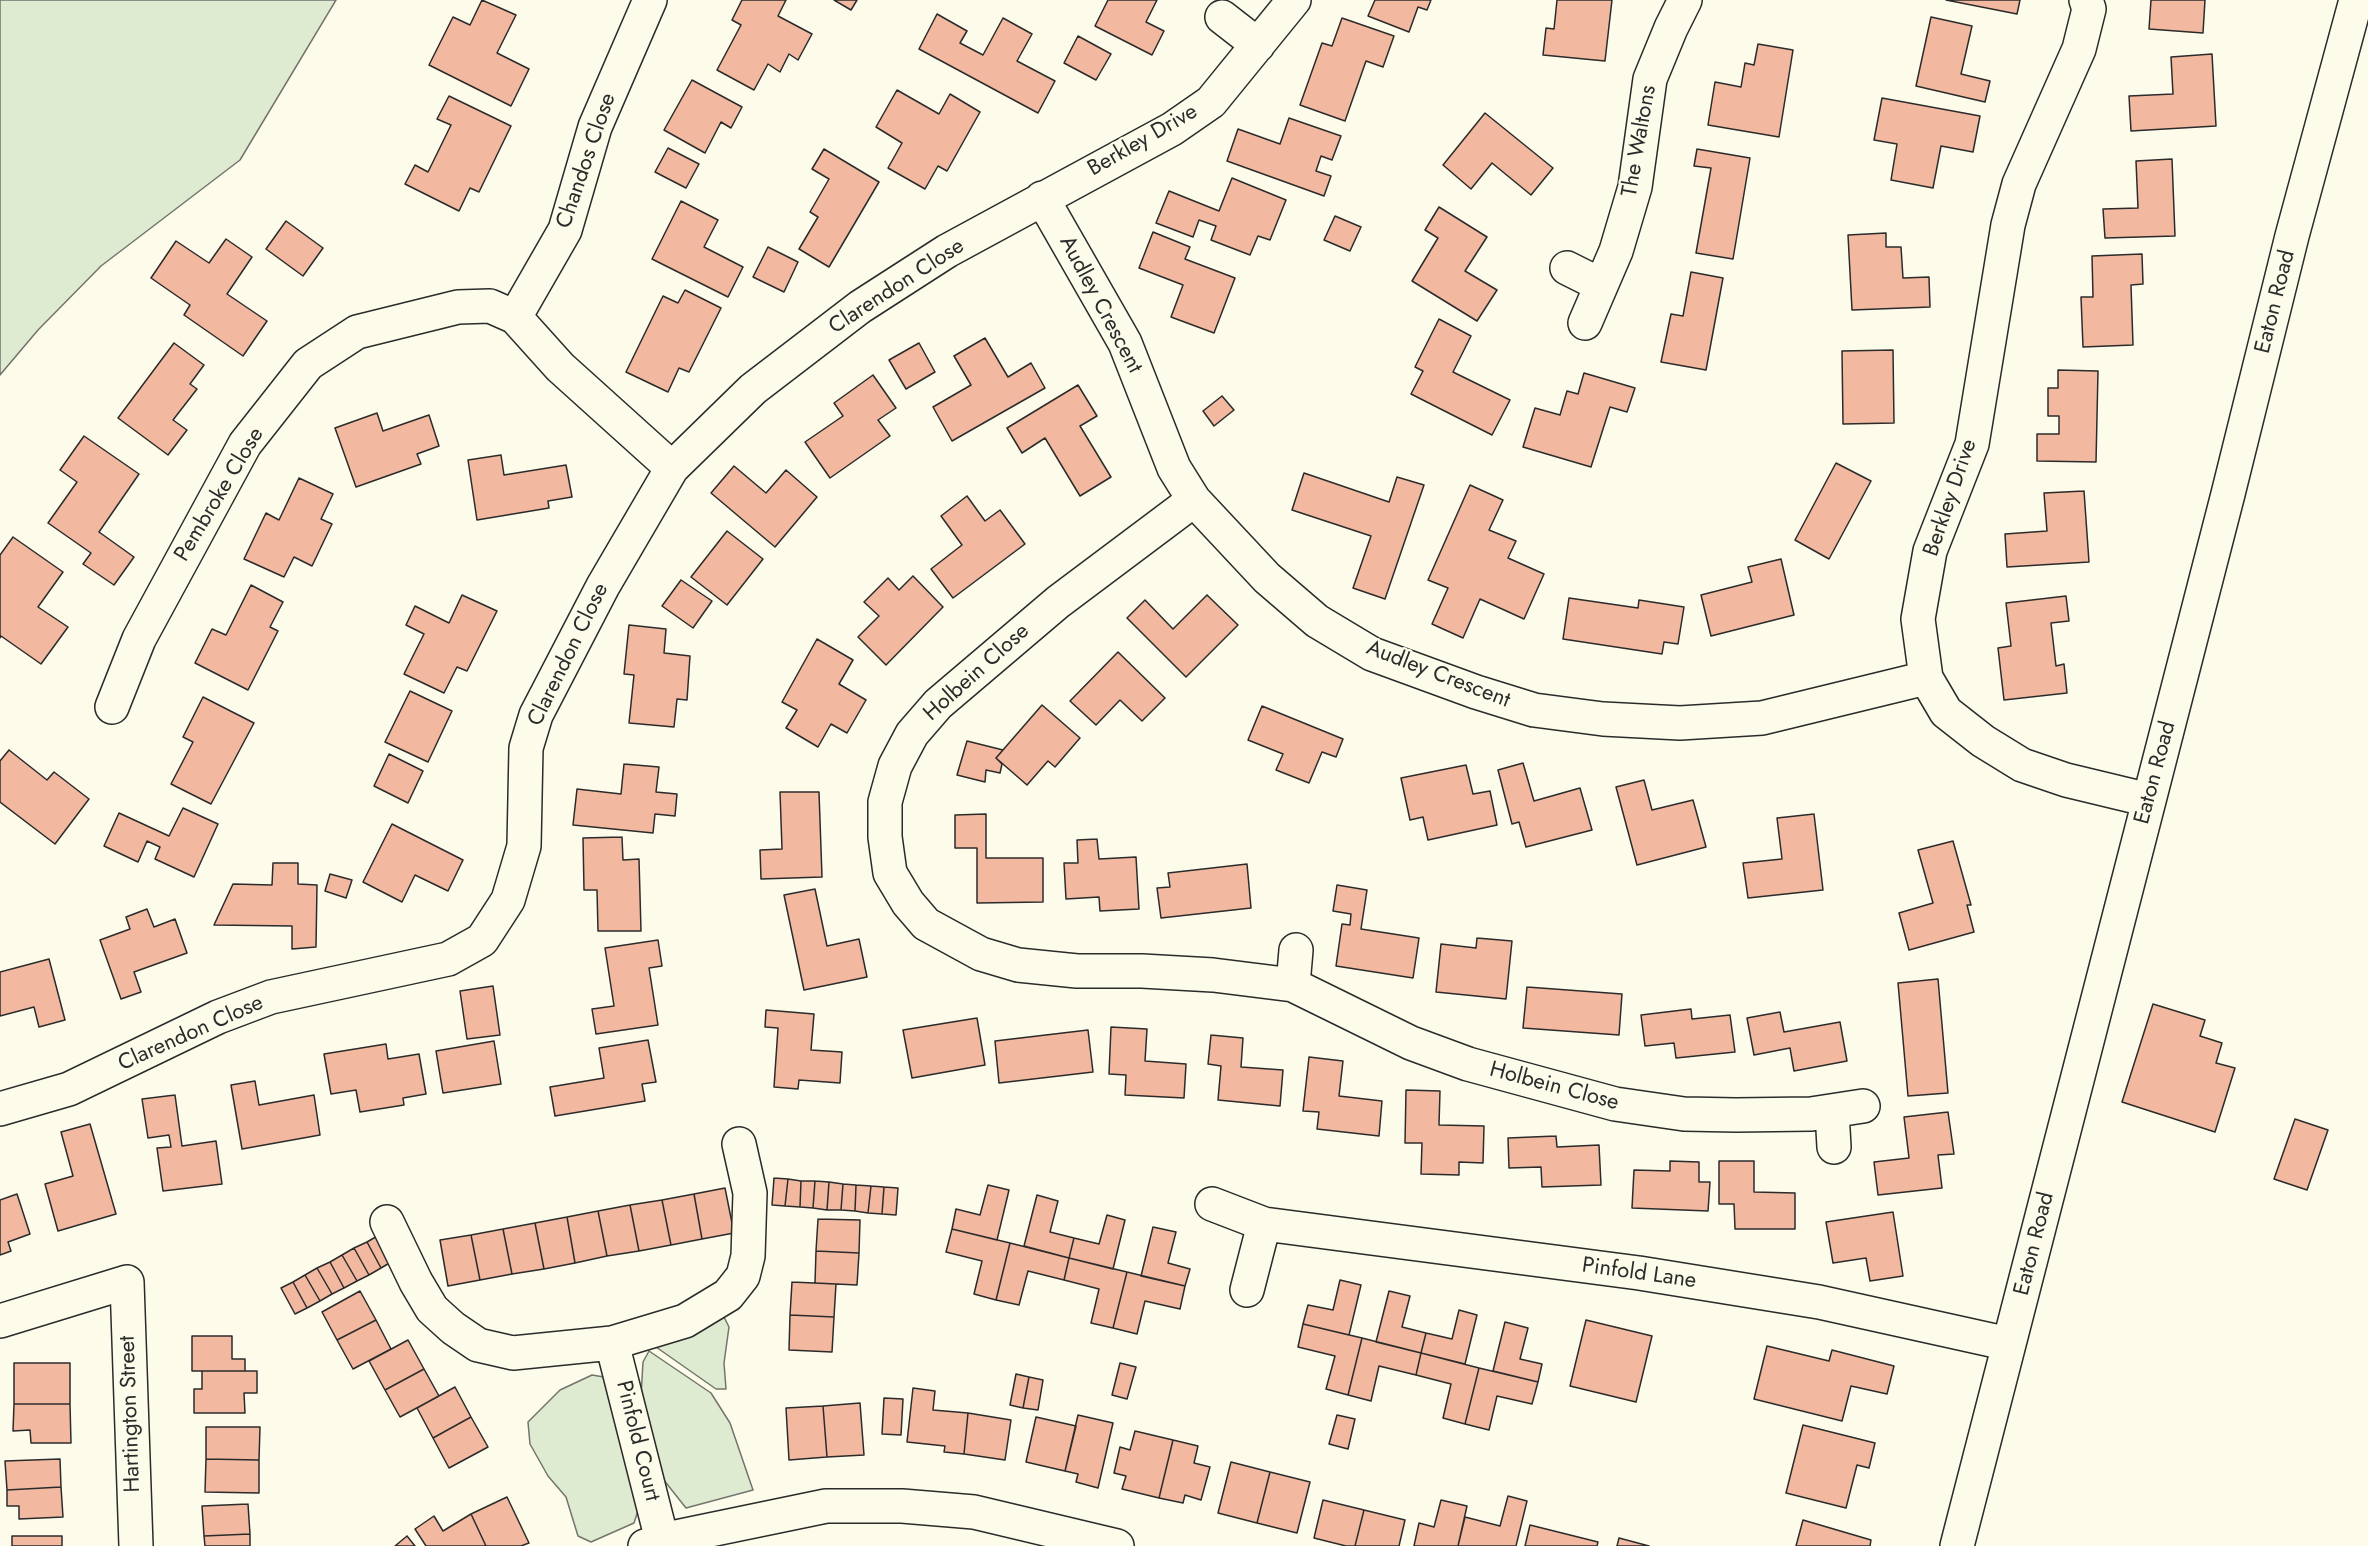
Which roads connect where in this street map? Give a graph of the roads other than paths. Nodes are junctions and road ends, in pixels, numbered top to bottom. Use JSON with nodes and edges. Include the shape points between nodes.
{"nodes":[{"id":1,"x":650,"y":0,"type":"edge"},
{"id":2,"x":1294,"y":0,"type":"edge"},
{"id":3,"x":1685,"y":0,"type":"edge"},
{"id":4,"x":2086,"y":0,"type":"edge"},
{"id":5,"x":2356,"y":0,"type":"edge"},
{"id":6,"x":1222,"y":17,"type":"dead end"},
{"id":7,"x":1258,"y":45,"type":"junction"},
{"id":8,"x":1042,"y":198,"type":"junction"},
{"id":9,"x":1567,"y":268,"type":"dead end"},
{"id":10,"x":1601,"y":285,"type":"junction"},
{"id":11,"x":515,"y":317,"type":"junction"},
{"id":12,"x":1585,"y":323,"type":"dead end"},
{"id":13,"x":672,"y":468,"type":"junction"},
{"id":14,"x":1194,"y":500,"type":"junction"},
{"id":15,"x":1926,"y":678,"type":"junction"},
{"id":16,"x":112,"y":707,"type":"dead end"},
{"id":17,"x":2149,"y":800,"type":"junction"},
{"id":18,"x":1296,"y":950,"type":"dead end"},
{"id":19,"x":1293,"y":986,"type":"junction"},
{"id":20,"x":0,"y":1109,"type":"edge"},
{"id":21,"x":739,"y":1144,"type":"dead end"},
{"id":22,"x":1834,"y":1147,"type":"dead end"},
{"id":23,"x":1212,"y":1204,"type":"dead end"},
{"id":24,"x":387,"y":1221,"type":"dead end"},
{"id":25,"x":1264,"y":1224,"type":"junction"},
{"id":26,"x":1247,"y":1290,"type":"dead end"},
{"id":27,"x":0,"y":1321,"type":"edge"},
{"id":28,"x":612,"y":1342,"type":"junction"},
{"id":29,"x":2010,"y":1344,"type":"junction"},
{"id":30,"x":653,"y":1543,"type":"edge"},
{"id":31,"x":136,"y":1546,"type":"edge"},
{"id":32,"x":1117,"y":1546,"type":"edge"},
{"id":33,"x":1957,"y":1546,"type":"edge"}],
"edges":[{"from":1,"to":11,"type":"street","name":"Chandos Close","via":[[595,127],[565,230]]},
{"from":2,"to":7,"type":"street","name":"Berkley Drive"},
{"from":3,"to":10,"type":"street","name":"The Waltons","via":[[1650,79],[1635,187],[1616,251]]},
{"from":4,"to":15,"type":"street","name":"Berkley Drive","via":[[2089,9],[2079,49],[2019,184],[2007,225],[1972,444],[1930,551],[1918,619]]},
{"from":5,"to":17,"type":"street","name":"Eaton Road"},
{"from":6,"to":7,"type":"street"},
{"from":7,"to":8,"type":"street","name":"Berkley Drive","via":[[1211,102],[1172,129]]},
{"from":8,"to":13,"type":"street","name":"Clarendon Close","via":[[947,251],[860,307],[753,388]]},
{"from":8,"to":14,"type":"street","name":"Audley Crescent","via":[[1125,343],[1174,468]]},
{"from":9,"to":10,"type":"street"},
{"from":10,"to":12,"type":"street","name":"The Waltons"},
{"from":11,"to":13,"type":"street","name":"Pembroke Close","via":[[560,367]]},
{"from":11,"to":16,"type":"street","name":"Pembroke Close","via":[[490,306],[458,307],[357,332],[308,364],[245,444],[213,499],[138,639]]},
{"from":13,"to":20,"type":"street","name":"Clarendon Close","via":[[603,586],[536,715],[526,748],[524,846],[508,900],[482,940],[448,959],[272,998],[218,1017],[69,1089]]},
{"from":14,"to":15,"type":"street","name":"Audley Crescent","via":[[1268,578],[1317,621],[1372,654],[1534,710],[1680,723],[1762,718]]},
{"from":14,"to":19,"type":"street","name":"Holbein Close","via":[[1058,602],[938,704],[912,734],[896,766],[885,802],[890,873],[926,924],[981,954],[1018,965],[1213,975]]},
{"from":15,"to":17,"type":"street","name":"Berkley Drive","via":[[1946,712],[2022,765]]},
{"from":17,"to":29,"type":"street","name":"Eaton Road"},
{"from":18,"to":19,"type":"street"},
{"from":19,"to":22,"type":"street","name":"Holbein Close","via":[[1412,1043],[1468,1064],[1615,1104],[1684,1114],[1757,1115],[1848,1109]]},
{"from":21,"to":28,"type":"street","via":[[750,1193],[748,1256],[742,1276],[728,1295],[685,1321]]},
{"from":23,"to":25,"type":"street","name":"Pinfold Lane"},
{"from":24,"to":28,"type":"street","via":[[432,1309],[478,1346],[513,1353]]},
{"from":25,"to":26,"type":"street"},
{"from":25,"to":29,"type":"street","name":"Pinfold Lane","via":[[1820,1302]]},
{"from":27,"to":31,"type":"street","name":"Hartington Street","via":[[127,1282]]},
{"from":28,"to":30,"type":"street","name":"Pinfold Court"},
{"from":29,"to":33,"type":"street","name":"Eaton Road"},
{"from":30,"to":32,"type":"street","via":[[826,1506],[902,1506],[974,1512]]}]}
